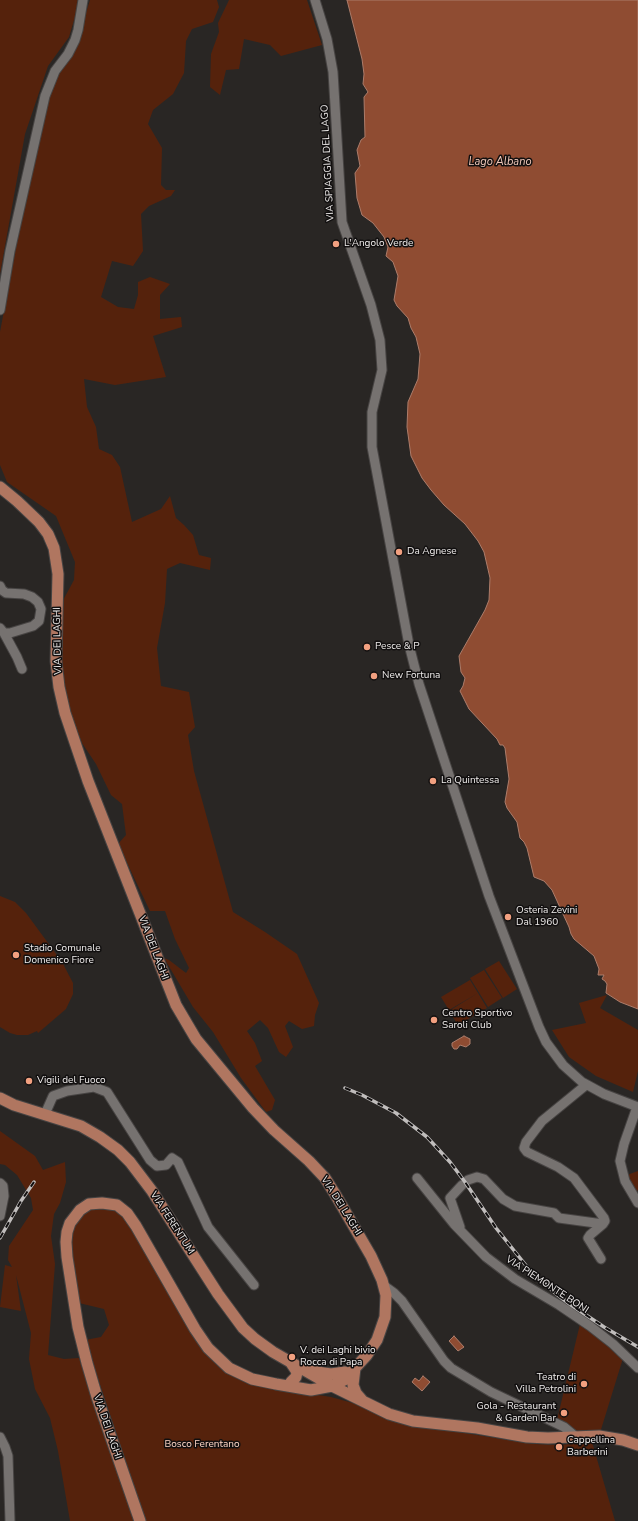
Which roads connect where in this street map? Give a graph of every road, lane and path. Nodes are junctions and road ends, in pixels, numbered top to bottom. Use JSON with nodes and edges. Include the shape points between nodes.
{"nodes":[{"id":1,"x":83,"y":0,"type":"edge"},
{"id":2,"x":315,"y":0,"type":"edge"},
{"id":3,"x":0,"y":310,"type":"edge"},
{"id":4,"x":0,"y":487,"type":"edge"},
{"id":5,"x":0,"y":586,"type":"edge"},
{"id":6,"x":1,"y":634,"type":"edge"},
{"id":7,"x":22,"y":669,"type":"dead end"},
{"id":8,"x":586,"y":1085,"type":"junction"},
{"id":9,"x":0,"y":1098,"type":"edge"},
{"id":10,"x":638,"y":1107,"type":"edge"},
{"id":11,"x":45,"y":1114,"type":"junction"},
{"id":12,"x":417,"y":1178,"type":"dead end"},
{"id":13,"x":0,"y":1183,"type":"edge"},
{"id":14,"x":638,"y":1203,"type":"edge"},
{"id":15,"x":0,"y":1216,"type":"edge"},
{"id":16,"x":603,"y":1224,"type":"junction"},
{"id":17,"x":462,"y":1234,"type":"junction"},
{"id":18,"x":600,"y":1259,"type":"dead end"},
{"id":19,"x":383,"y":1284,"type":"junction"},
{"id":20,"x":254,"y":1285,"type":"dead end"},
{"id":21,"x":291,"y":1363,"type":"junction"},
{"id":22,"x":353,"y":1368,"type":"junction"},
{"id":23,"x":638,"y":1368,"type":"edge"},
{"id":24,"x":304,"y":1370,"type":"junction"},
{"id":25,"x":321,"y":1381,"type":"junction"},
{"id":26,"x":291,"y":1382,"type":"junction"},
{"id":27,"x":268,"y":1383,"type":"junction"},
{"id":28,"x":332,"y":1386,"type":"junction"},
{"id":29,"x":311,"y":1390,"type":"junction"},
{"id":30,"x":362,"y":1400,"type":"junction"},
{"id":31,"x":0,"y":1437,"type":"edge"},
{"id":32,"x":576,"y":1437,"type":"junction"},
{"id":33,"x":638,"y":1445,"type":"edge"},
{"id":34,"x":10,"y":1521,"type":"edge"},
{"id":35,"x":140,"y":1521,"type":"edge"}],
"edges":[{"from":1,"to":3,"type":"street","via":[[75,40],[53,76],[45,96],[10,251]]},
{"from":2,"to":8,"type":"street","name":"VIA SPIAGGIA DEL LAGO","via":[[333,72],[342,222],[371,305],[380,340],[382,370],[372,412],[372,447],[412,662],[485,886],[539,1027],[558,1060]]},
{"from":4,"to":19,"type":"main road","name":"VIA DEI LAGHI","via":[[39,522],[54,548],[58,574],[56,661],[64,709],[88,781],[176,1005],[196,1040],[248,1102],[327,1181],[363,1241]]},
{"from":5,"to":6,"type":"street","via":[[6,593],[32,597],[41,609],[39,621],[35,625]]},
{"from":6,"to":7,"type":"street"},
{"from":8,"to":10,"type":"street","name":"VIA SPIAGGIA DEL LAGO"},
{"from":8,"to":16,"type":"street","via":[[539,1124],[524,1149],[574,1178],[604,1218]]},
{"from":9,"to":11,"type":"main road","name":"VIA FERENTUM"},
{"from":10,"to":14,"type":"street","via":[[620,1161],[625,1181]]},
{"from":11,"to":20,"type":"street","via":[[53,1096],[67,1091],[94,1087],[107,1092],[150,1160],[157,1166],[166,1165],[172,1158],[178,1162],[208,1227]]},
{"from":11,"to":21,"type":"main road","name":"VIA FERENTUM","via":[[86,1129],[124,1155],[155,1196],[237,1320],[260,1343]]},
{"from":12,"to":17,"type":"street","name":"VIA PIEMONTE BONI"},
{"from":13,"to":15,"type":"street","via":[[4,1196]]},
{"from":16,"to":17,"type":"street","via":[[559,1218],[554,1213],[515,1206],[503,1200],[484,1179],[477,1177],[465,1183],[450,1198]]},
{"from":16,"to":18,"type":"street","via":[[588,1238]]},
{"from":17,"to":23,"type":"street","name":"VIA PIEMONTE BONI","via":[[507,1274],[590,1326]]},
{"from":19,"to":22,"type":"main road","name":"VIA DEI LAGHI","via":[[386,1302],[382,1325],[373,1347]]},
{"from":19,"to":32,"type":"street","via":[[399,1298],[444,1362],[451,1368],[492,1392],[564,1427]]},
{"from":21,"to":24,"type":"main road","name":"VIA FERENTUM"},
{"from":21,"to":26,"type":"main road","via":[[297,1372]]},
{"from":22,"to":24,"type":"main road","via":[[324,1373]]},
{"from":22,"to":25,"type":"main road","name":"VIA DEI LAGHI"},
{"from":22,"to":28,"type":"main road","name":"VIA DEI LAGHI","via":[[344,1380]]},
{"from":22,"to":30,"type":"main road","via":[[353,1385]]},
{"from":24,"to":25,"type":"main road","name":"VIA FERENTUM"},
{"from":25,"to":26,"type":"main road","name":"VIA DEI LAGHI"},
{"from":25,"to":28,"type":"main road","name":"VIA FERENTUM"},
{"from":26,"to":27,"type":"main road","name":"VIA DEI LAGHI"},
{"from":27,"to":29,"type":"main road","name":"VIA DEI LAGHI"},
{"from":27,"to":35,"type":"main road","name":"VIA DEI LAGHI","via":[[232,1370],[208,1348],[125,1211],[114,1204],[97,1202],[85,1206],[76,1213],[69,1226],[66,1242],[78,1327],[97,1397]]},
{"from":28,"to":29,"type":"main road","name":"VIA DEI LAGHI"},
{"from":28,"to":30,"type":"main road","name":"VIA FERENTUM"},
{"from":29,"to":30,"type":"main road"},
{"from":30,"to":32,"type":"main road","via":[[398,1417],[418,1422],[527,1436]]},
{"from":31,"to":34,"type":"street","via":[[8,1456]]},
{"from":32,"to":33,"type":"main road","via":[[599,1436]]}]}
